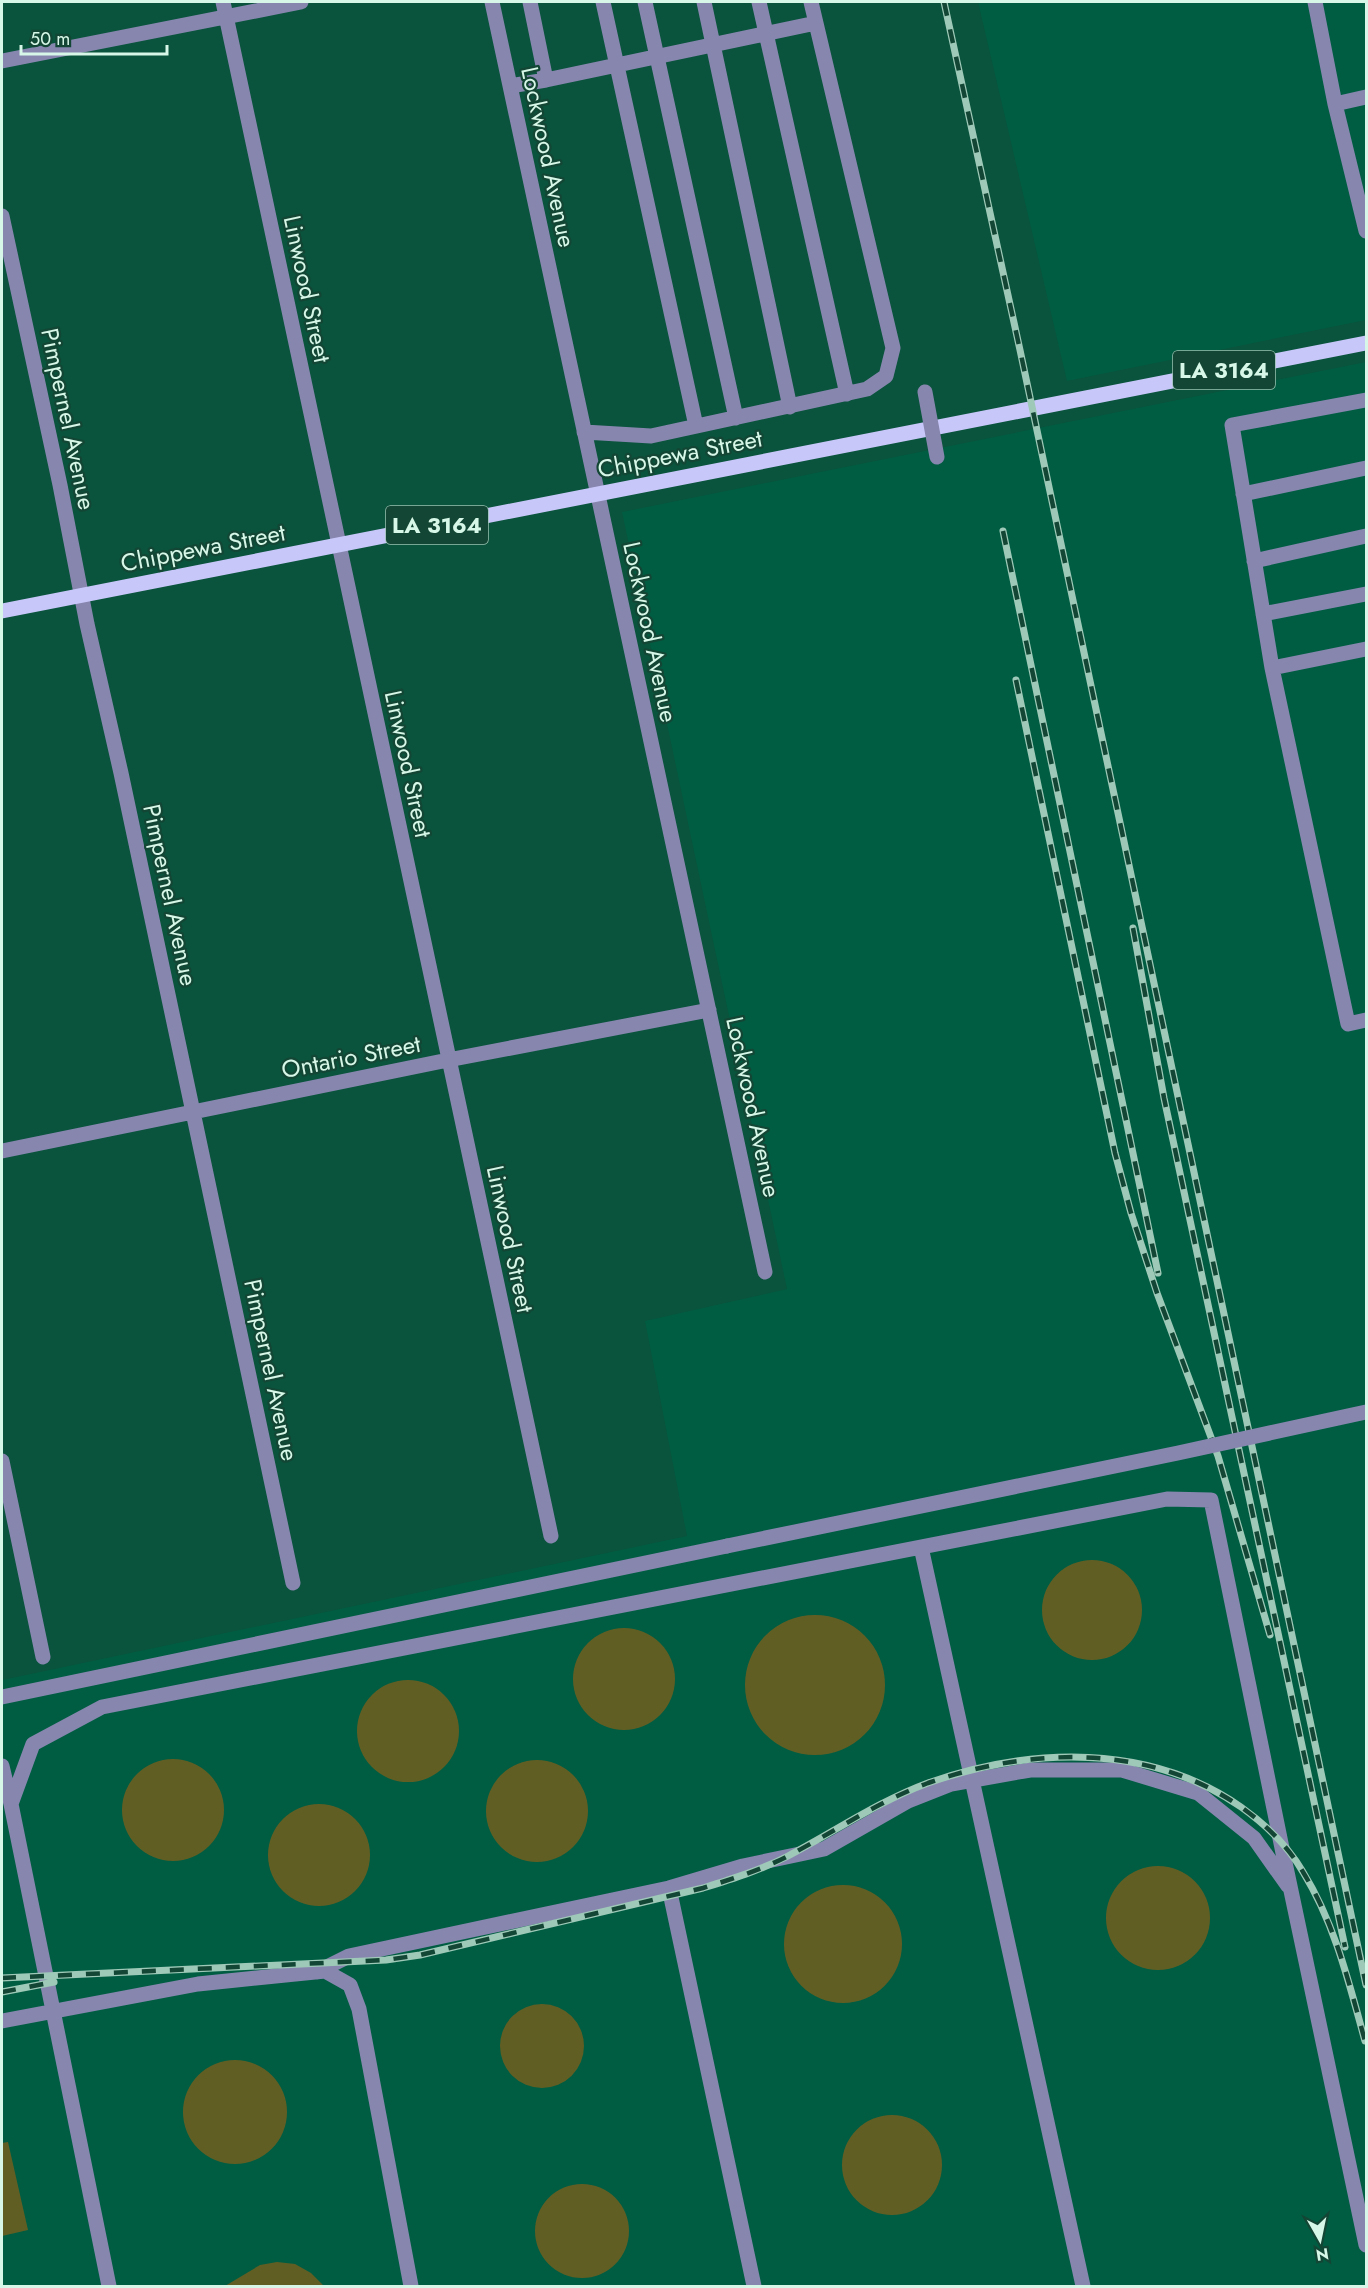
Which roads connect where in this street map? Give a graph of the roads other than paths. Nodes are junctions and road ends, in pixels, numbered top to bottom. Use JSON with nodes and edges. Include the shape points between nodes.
{"nodes":[{"id":1,"x":301,"y":2,"type":"edge"},
{"id":2,"x":492,"y":2,"type":"edge"},
{"id":3,"x":530,"y":2,"type":"edge"},
{"id":4,"x":603,"y":2,"type":"edge"},
{"id":5,"x":645,"y":2,"type":"edge"},
{"id":6,"x":704,"y":2,"type":"edge"},
{"id":7,"x":759,"y":2,"type":"edge"},
{"id":8,"x":811,"y":2,"type":"edge"},
{"id":9,"x":1315,"y":2,"type":"edge"},
{"id":10,"x":225,"y":9,"type":"edge"},
{"id":11,"x":816,"y":23,"type":"junction"},
{"id":12,"x":765,"y":33,"type":"junction"},
{"id":13,"x":713,"y":45,"type":"junction"},
{"id":14,"x":658,"y":56,"type":"junction"},
{"id":15,"x":2,"y":61,"type":"edge"},
{"id":16,"x":616,"y":64,"type":"junction"},
{"id":17,"x":546,"y":80,"type":"junction"},
{"id":18,"x":510,"y":86,"type":"junction"},
{"id":19,"x":1366,"y":97,"type":"edge"},
{"id":20,"x":1335,"y":104,"type":"junction"},
{"id":21,"x":2,"y":216,"type":"edge"},
{"id":22,"x":1366,"y":231,"type":"edge"},
{"id":23,"x":1366,"y":343,"type":"edge"},
{"id":24,"x":925,"y":392,"type":"dead end"},
{"id":25,"x":847,"y":394,"type":"junction"},
{"id":26,"x":1366,"y":400,"type":"edge"},
{"id":27,"x":790,"y":407,"type":"junction"},
{"id":28,"x":736,"y":418,"type":"junction"},
{"id":29,"x":696,"y":426,"type":"junction"},
{"id":30,"x":584,"y":432,"type":"junction"},
{"id":31,"x":937,"y":457,"type":"dead end"},
{"id":32,"x":1366,"y":468,"type":"edge"},
{"id":33,"x":596,"y":494,"type":"junction"},
{"id":34,"x":1243,"y":494,"type":"junction"},
{"id":35,"x":1366,"y":536,"type":"edge"},
{"id":36,"x":338,"y":544,"type":"junction"},
{"id":37,"x":1254,"y":561,"type":"junction"},
{"id":38,"x":1366,"y":594,"type":"edge"},
{"id":39,"x":81,"y":595,"type":"junction"},
{"id":40,"x":2,"y":611,"type":"edge"},
{"id":41,"x":1263,"y":614,"type":"junction"},
{"id":42,"x":1366,"y":649,"type":"edge"},
{"id":43,"x":1272,"y":668,"type":"junction"},
{"id":44,"x":709,"y":1010,"type":"junction"},
{"id":45,"x":1366,"y":1020,"type":"edge"},
{"id":46,"x":448,"y":1060,"type":"junction"},
{"id":47,"x":194,"y":1111,"type":"junction"},
{"id":48,"x":2,"y":1151,"type":"edge"},
{"id":49,"x":765,"y":1272,"type":"dead end"},
{"id":50,"x":1366,"y":1412,"type":"edge"},
{"id":51,"x":2,"y":1461,"type":"edge"},
{"id":52,"x":551,"y":1536,"type":"dead end"},
{"id":53,"x":921,"y":1547,"type":"junction"},
{"id":54,"x":293,"y":1583,"type":"dead end"},
{"id":55,"x":43,"y":1657,"type":"dead end"},
{"id":56,"x":2,"y":1697,"type":"edge"},
{"id":57,"x":2,"y":1766,"type":"edge"},
{"id":58,"x":974,"y":1780,"type":"junction"},
{"id":59,"x":11,"y":1804,"type":"junction"},
{"id":60,"x":669,"y":1888,"type":"junction"},
{"id":61,"x":1291,"y":1891,"type":"junction"},
{"id":62,"x":316,"y":1972,"type":"junction"},
{"id":63,"x":53,"y":2010,"type":"junction"},
{"id":64,"x":2,"y":2021,"type":"edge"},
{"id":65,"x":1366,"y":2245,"type":"edge"},
{"id":66,"x":110,"y":2286,"type":"edge"},
{"id":67,"x":411,"y":2286,"type":"edge"},
{"id":68,"x":754,"y":2286,"type":"edge"},
{"id":69,"x":1083,"y":2286,"type":"edge"}],
"edges":[{"from":1,"to":10,"type":"street"},
{"from":2,"to":18,"type":"street","name":"Lockwood Avenue"},
{"from":3,"to":17,"type":"street"},
{"from":4,"to":16,"type":"street"},
{"from":5,"to":14,"type":"street"},
{"from":6,"to":13,"type":"street"},
{"from":7,"to":12,"type":"street"},
{"from":8,"to":11,"type":"street"},
{"from":9,"to":20,"type":"street"},
{"from":10,"to":15,"type":"street"},
{"from":10,"to":36,"type":"street","name":"Linwood Street"},
{"from":11,"to":12,"type":"street"},
{"from":11,"to":25,"type":"street","via":[[893,348],[886,376],[867,389]]},
{"from":12,"to":13,"type":"street"},
{"from":12,"to":25,"type":"street"},
{"from":13,"to":14,"type":"street"},
{"from":13,"to":27,"type":"street"},
{"from":14,"to":16,"type":"street"},
{"from":14,"to":28,"type":"street"},
{"from":16,"to":17,"type":"street"},
{"from":16,"to":29,"type":"street"},
{"from":17,"to":18,"type":"street"},
{"from":18,"to":30,"type":"street","name":"Lockwood Avenue"},
{"from":19,"to":20,"type":"street"},
{"from":20,"to":22,"type":"street"},
{"from":21,"to":39,"type":"street","name":"Pimpernel Avenue"},
{"from":23,"to":33,"type":"main road","name":"Chippewa Street","number":"LA 3164"},
{"from":24,"to":31,"type":"street","bridge":true},
{"from":25,"to":27,"type":"street"},
{"from":26,"to":34,"type":"street","via":[[1232,425]]},
{"from":27,"to":28,"type":"street"},
{"from":28,"to":29,"type":"street"},
{"from":29,"to":30,"type":"street","via":[[651,436]]},
{"from":30,"to":33,"type":"street","name":"Lockwood Avenue"},
{"from":32,"to":34,"type":"street"},
{"from":33,"to":36,"type":"main road","name":"Chippewa Street","number":"LA 3164"},
{"from":33,"to":44,"type":"street","name":"Lockwood Avenue"},
{"from":34,"to":37,"type":"street"},
{"from":35,"to":37,"type":"street"},
{"from":36,"to":39,"type":"main road","name":"Chippewa Street","number":"LA 3164"},
{"from":36,"to":46,"type":"street","name":"Linwood Street"},
{"from":37,"to":41,"type":"street"},
{"from":38,"to":41,"type":"street"},
{"from":39,"to":40,"type":"main road","name":"Chippewa Street","number":"LA 3164"},
{"from":39,"to":47,"type":"street","name":"Pimpernel Avenue"},
{"from":41,"to":43,"type":"street"},
{"from":42,"to":43,"type":"street"},
{"from":43,"to":45,"type":"street","via":[[1348,1024]]},
{"from":44,"to":46,"type":"street","name":"Ontario Street"},
{"from":44,"to":49,"type":"street","name":"Lockwood Avenue"},
{"from":46,"to":47,"type":"street","name":"Ontario Street"},
{"from":46,"to":52,"type":"street","name":"Linwood Street"},
{"from":47,"to":48,"type":"street","name":"Ontario Street"},
{"from":47,"to":54,"type":"street","name":"Pimpernel Avenue"},
{"from":50,"to":56,"type":"street","bridge":true},
{"from":51,"to":55,"type":"street"},
{"from":53,"to":58,"type":"street"},
{"from":53,"to":59,"type":"street","via":[[102,1707],[33,1744]]},
{"from":53,"to":61,"type":"street","via":[[1167,1498],[1211,1500]]},
{"from":57,"to":59,"type":"street"},
{"from":58,"to":60,"type":"street","via":[[951,1784],[908,1801],[824,1850],[743,1866]]},
{"from":58,"to":61,"type":"street","via":[[1030,1770],[1122,1770],[1198,1793],[1254,1838]]},
{"from":58,"to":69,"type":"street"},
{"from":59,"to":63,"type":"street"},
{"from":60,"to":62,"type":"street","via":[[349,1956]]},
{"from":60,"to":68,"type":"street"},
{"from":61,"to":65,"type":"street"},
{"from":62,"to":63,"type":"street","via":[[198,1984]]},
{"from":62,"to":67,"type":"street","via":[[325,1971],[350,1985],[359,2009]]},
{"from":63,"to":64,"type":"street"},
{"from":63,"to":66,"type":"street"}]}
